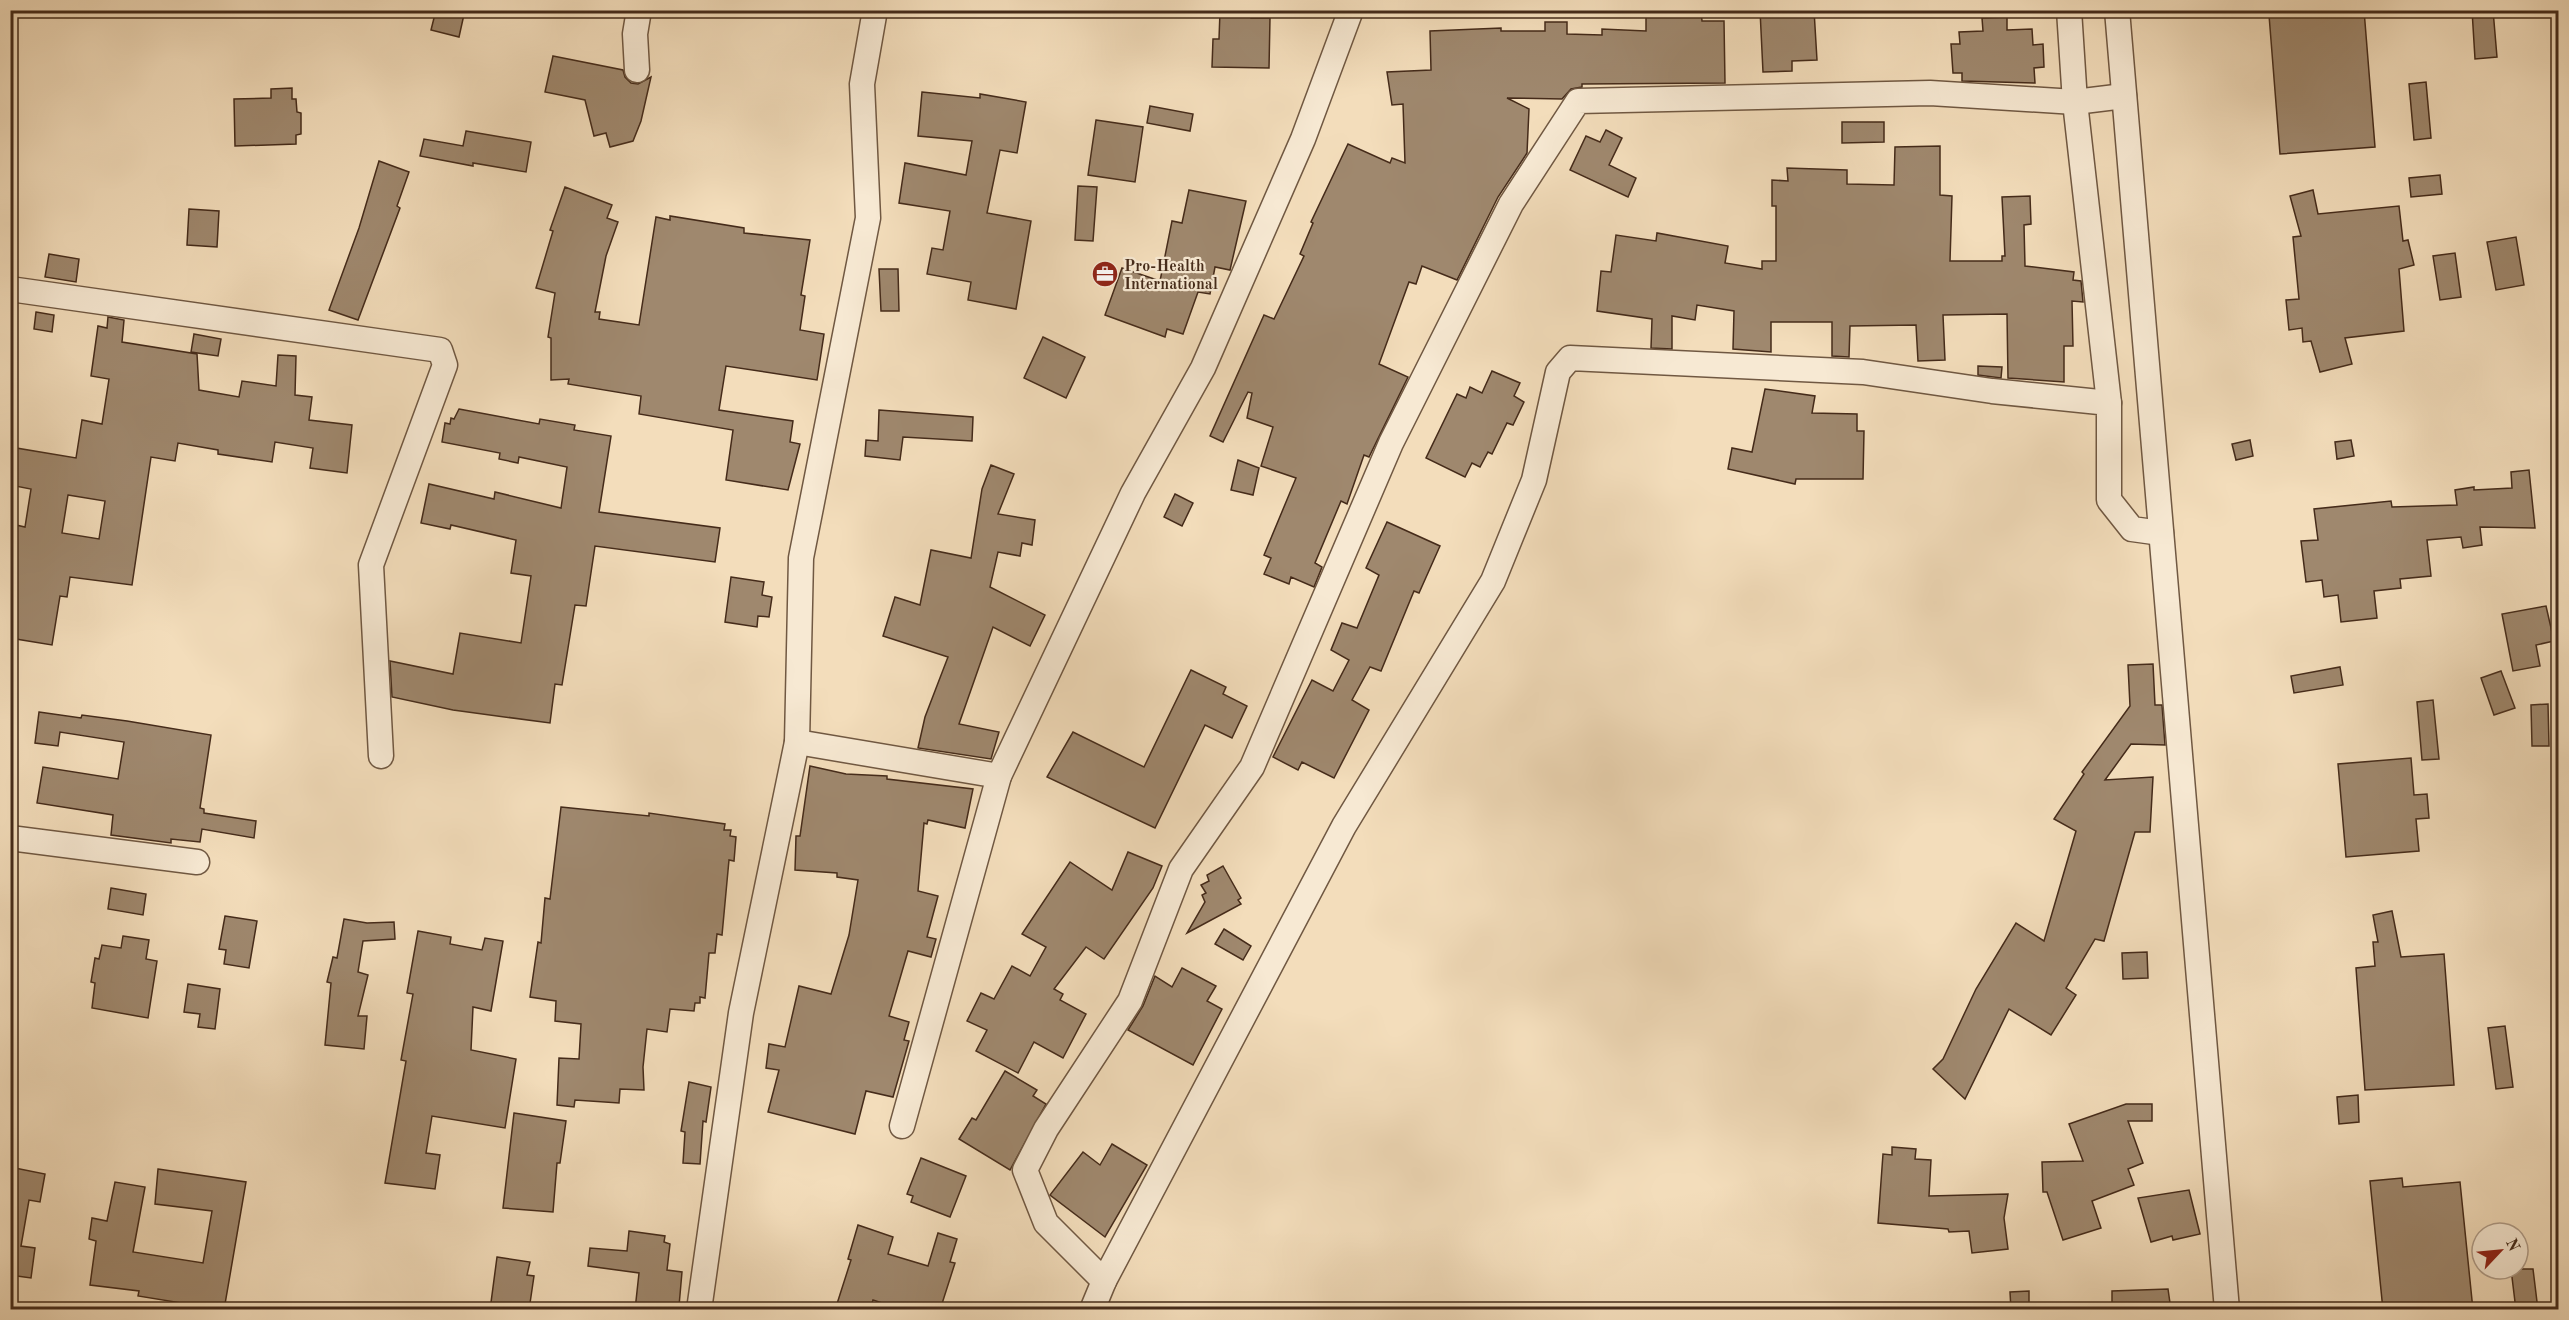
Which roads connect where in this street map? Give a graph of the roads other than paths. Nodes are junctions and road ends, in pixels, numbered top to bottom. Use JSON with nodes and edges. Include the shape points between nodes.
{"nodes":[{"id":1,"x":639,"y":10,"type":"edge"},
{"id":2,"x":875,"y":10,"type":"edge"},
{"id":3,"x":1351,"y":10,"type":"edge"},
{"id":4,"x":2069,"y":10,"type":"edge"},
{"id":5,"x":2117,"y":10,"type":"edge"},
{"id":6,"x":637,"y":70,"type":"dead end"},
{"id":7,"x":2124,"y":96,"type":"junction"},
{"id":8,"x":2075,"y":102,"type":"junction"},
{"id":9,"x":10,"y":289,"type":"edge"},
{"id":10,"x":2109,"y":403,"type":"junction"},
{"id":11,"x":2161,"y":533,"type":"junction"},
{"id":12,"x":797,"y":742,"type":"junction"},
{"id":13,"x":381,"y":756,"type":"dead end"},
{"id":14,"x":999,"y":776,"type":"junction"},
{"id":15,"x":10,"y":838,"type":"edge"},
{"id":16,"x":197,"y":862,"type":"dead end"},
{"id":17,"x":902,"y":1126,"type":"dead end"},
{"id":18,"x":1104,"y":1281,"type":"junction"},
{"id":19,"x":699,"y":1310,"type":"edge"},
{"id":20,"x":1092,"y":1310,"type":"edge"},
{"id":21,"x":2227,"y":1310,"type":"edge"}],
"edges":[{"from":1,"to":6,"type":"street","via":[[635,34]]},
{"from":2,"to":12,"type":"street","via":[[862,84],[868,218],[801,558]]},
{"from":3,"to":14,"type":"street","via":[[1303,139],[1203,369],[1132,493]]},
{"from":4,"to":8,"type":"street"},
{"from":5,"to":7,"type":"street"},
{"from":7,"to":8,"type":"street"},
{"from":7,"to":11,"type":"street"},
{"from":8,"to":10,"type":"street"},
{"from":8,"to":18,"type":"street","via":[[1929,93],[1578,101],[1511,204],[1391,443],[1252,767],[1181,869],[1130,1001],[1046,1129],[1024,1170],[1046,1222]]},
{"from":9,"to":13,"type":"street","via":[[440,350],[445,365],[371,565]]},
{"from":10,"to":11,"type":"street","via":[[2109,500],[2132,529]]},
{"from":10,"to":18,"type":"street","via":[[1863,372],[1570,358],[1558,372],[1534,480],[1493,581],[1344,826]]},
{"from":11,"to":21,"type":"street"},
{"from":12,"to":14,"type":"street"},
{"from":12,"to":19,"type":"street","via":[[741,1013]]},
{"from":14,"to":17,"type":"street"},
{"from":15,"to":16,"type":"street"},
{"from":18,"to":20,"type":"street"}]}
